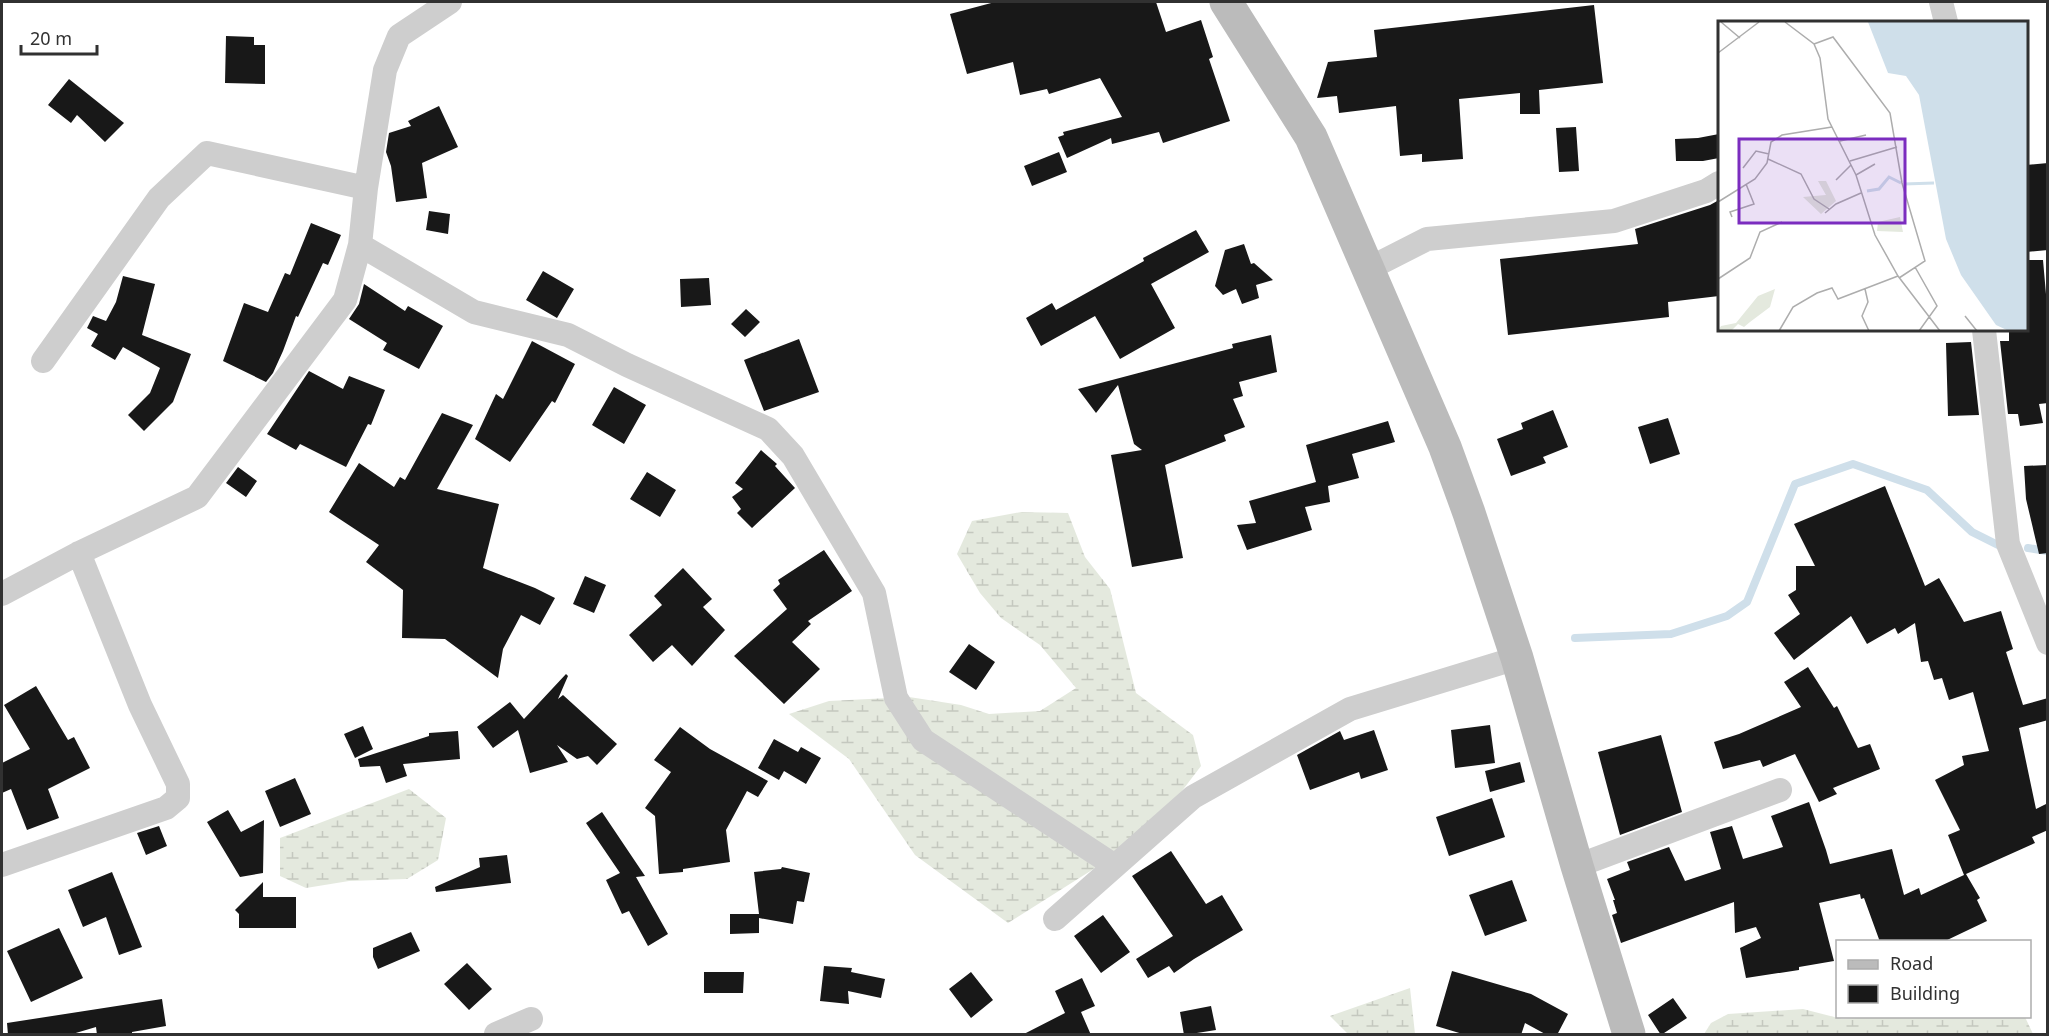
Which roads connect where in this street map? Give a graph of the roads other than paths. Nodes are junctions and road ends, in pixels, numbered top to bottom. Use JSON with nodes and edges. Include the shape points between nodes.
{"nodes":[{"id":1,"x":450,"y":2,"type":"edge"},
{"id":2,"x":1226,"y":2,"type":"edge"},
{"id":3,"x":1941,"y":2,"type":"edge"},
{"id":4,"x":1946,"y":21,"type":"edge"},
{"id":5,"x":1718,"y":184,"type":"edge"},
{"id":6,"x":366,"y":188,"type":"junction"},
{"id":7,"x":360,"y":245,"type":"junction"},
{"id":8,"x":1368,"y":269,"type":"junction"},
{"id":9,"x":1984,"y":332,"type":"edge"},
{"id":10,"x":43,"y":361,"type":"dead end"},
{"id":11,"x":79,"y":553,"type":"junction"},
{"id":12,"x":2,"y":594,"type":"edge"},
{"id":13,"x":2048,"y":643,"type":"edge"},
{"id":14,"x":1517,"y":658,"type":"junction"},
{"id":15,"x":1780,"y":790,"type":"dead end"},
{"id":16,"x":2,"y":865,"type":"edge"},
{"id":17,"x":1115,"y":866,"type":"junction"},
{"id":18,"x":1577,"y":866,"type":"junction"},
{"id":19,"x":1055,"y":919,"type":"dead end"},
{"id":20,"x":531,"y":1019,"type":"dead end"},
{"id":21,"x":496,"y":1035,"type":"edge"},
{"id":22,"x":1629,"y":1035,"type":"edge"}],
"edges":[{"from":1,"to":6,"type":"street","via":[[399,36],[385,70]]},
{"from":2,"to":8,"type":"main road","via":[[1311,137]]},
{"from":3,"to":4,"type":"street"},
{"from":5,"to":8,"type":"street","via":[[1614,221],[1426,239]]},
{"from":6,"to":7,"type":"street"},
{"from":6,"to":10,"type":"street","via":[[207,153],[159,198]]},
{"from":7,"to":11,"type":"street","via":[[345,300],[197,498]]},
{"from":7,"to":17,"type":"street","via":[[474,312],[568,335],[768,429],[793,456],[874,593],[896,698],[923,740]]},
{"from":8,"to":14,"type":"main road","via":[[1445,447]]},
{"from":9,"to":13,"type":"street","via":[[2008,544]]},
{"from":11,"to":12,"type":"street"},
{"from":11,"to":16,"type":"street","via":[[140,705],[173,771],[178,798],[166,808]]},
{"from":14,"to":17,"type":"street","via":[[1350,709],[1193,797]]},
{"from":14,"to":18,"type":"main road"},
{"from":15,"to":18,"type":"street"},
{"from":17,"to":19,"type":"street"},
{"from":18,"to":22,"type":"main road"},
{"from":20,"to":21,"type":"street"}]}
